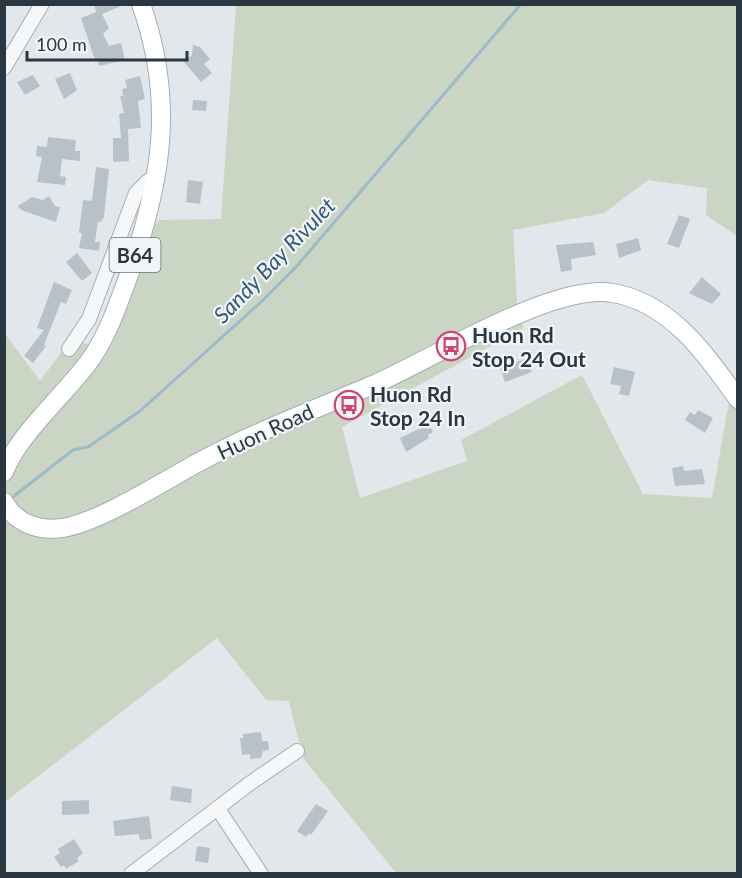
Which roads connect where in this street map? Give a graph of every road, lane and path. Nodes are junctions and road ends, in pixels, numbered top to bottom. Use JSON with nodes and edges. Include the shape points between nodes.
{"nodes":[{"id":1,"x":42,"y":4,"type":"edge"},
{"id":2,"x":141,"y":4,"type":"edge"},
{"id":3,"x":4,"y":68,"type":"edge"},
{"id":4,"x":156,"y":179,"type":"junction"},
{"id":5,"x":69,"y":349,"type":"dead end"},
{"id":6,"x":738,"y":399,"type":"edge"},
{"id":7,"x":4,"y":472,"type":"edge"},
{"id":8,"x":4,"y":502,"type":"edge"},
{"id":9,"x":297,"y":751,"type":"dead end"},
{"id":10,"x":218,"y":809,"type":"junction"},
{"id":11,"x":131,"y":873,"type":"edge"},
{"id":12,"x":261,"y":873,"type":"edge"}],
"edges":[{"from":1,"to":3,"type":"street"},
{"from":2,"to":4,"type":"main road","number":"B64","via":[[161,81]]},
{"from":4,"to":5,"type":"street","via":[[142,187],[131,204],[89,319]]},
{"from":4,"to":7,"type":"main road","number":"B64","via":[[133,262],[100,346]]},
{"from":6,"to":8,"type":"main road","name":"Huon Road","via":[[697,346],[660,312],[626,297],[591,292],[541,305],[375,383],[300,413],[73,526],[52,529],[25,524]]},
{"from":9,"to":10,"type":"street"},
{"from":10,"to":11,"type":"street"},
{"from":10,"to":12,"type":"street"}]}
